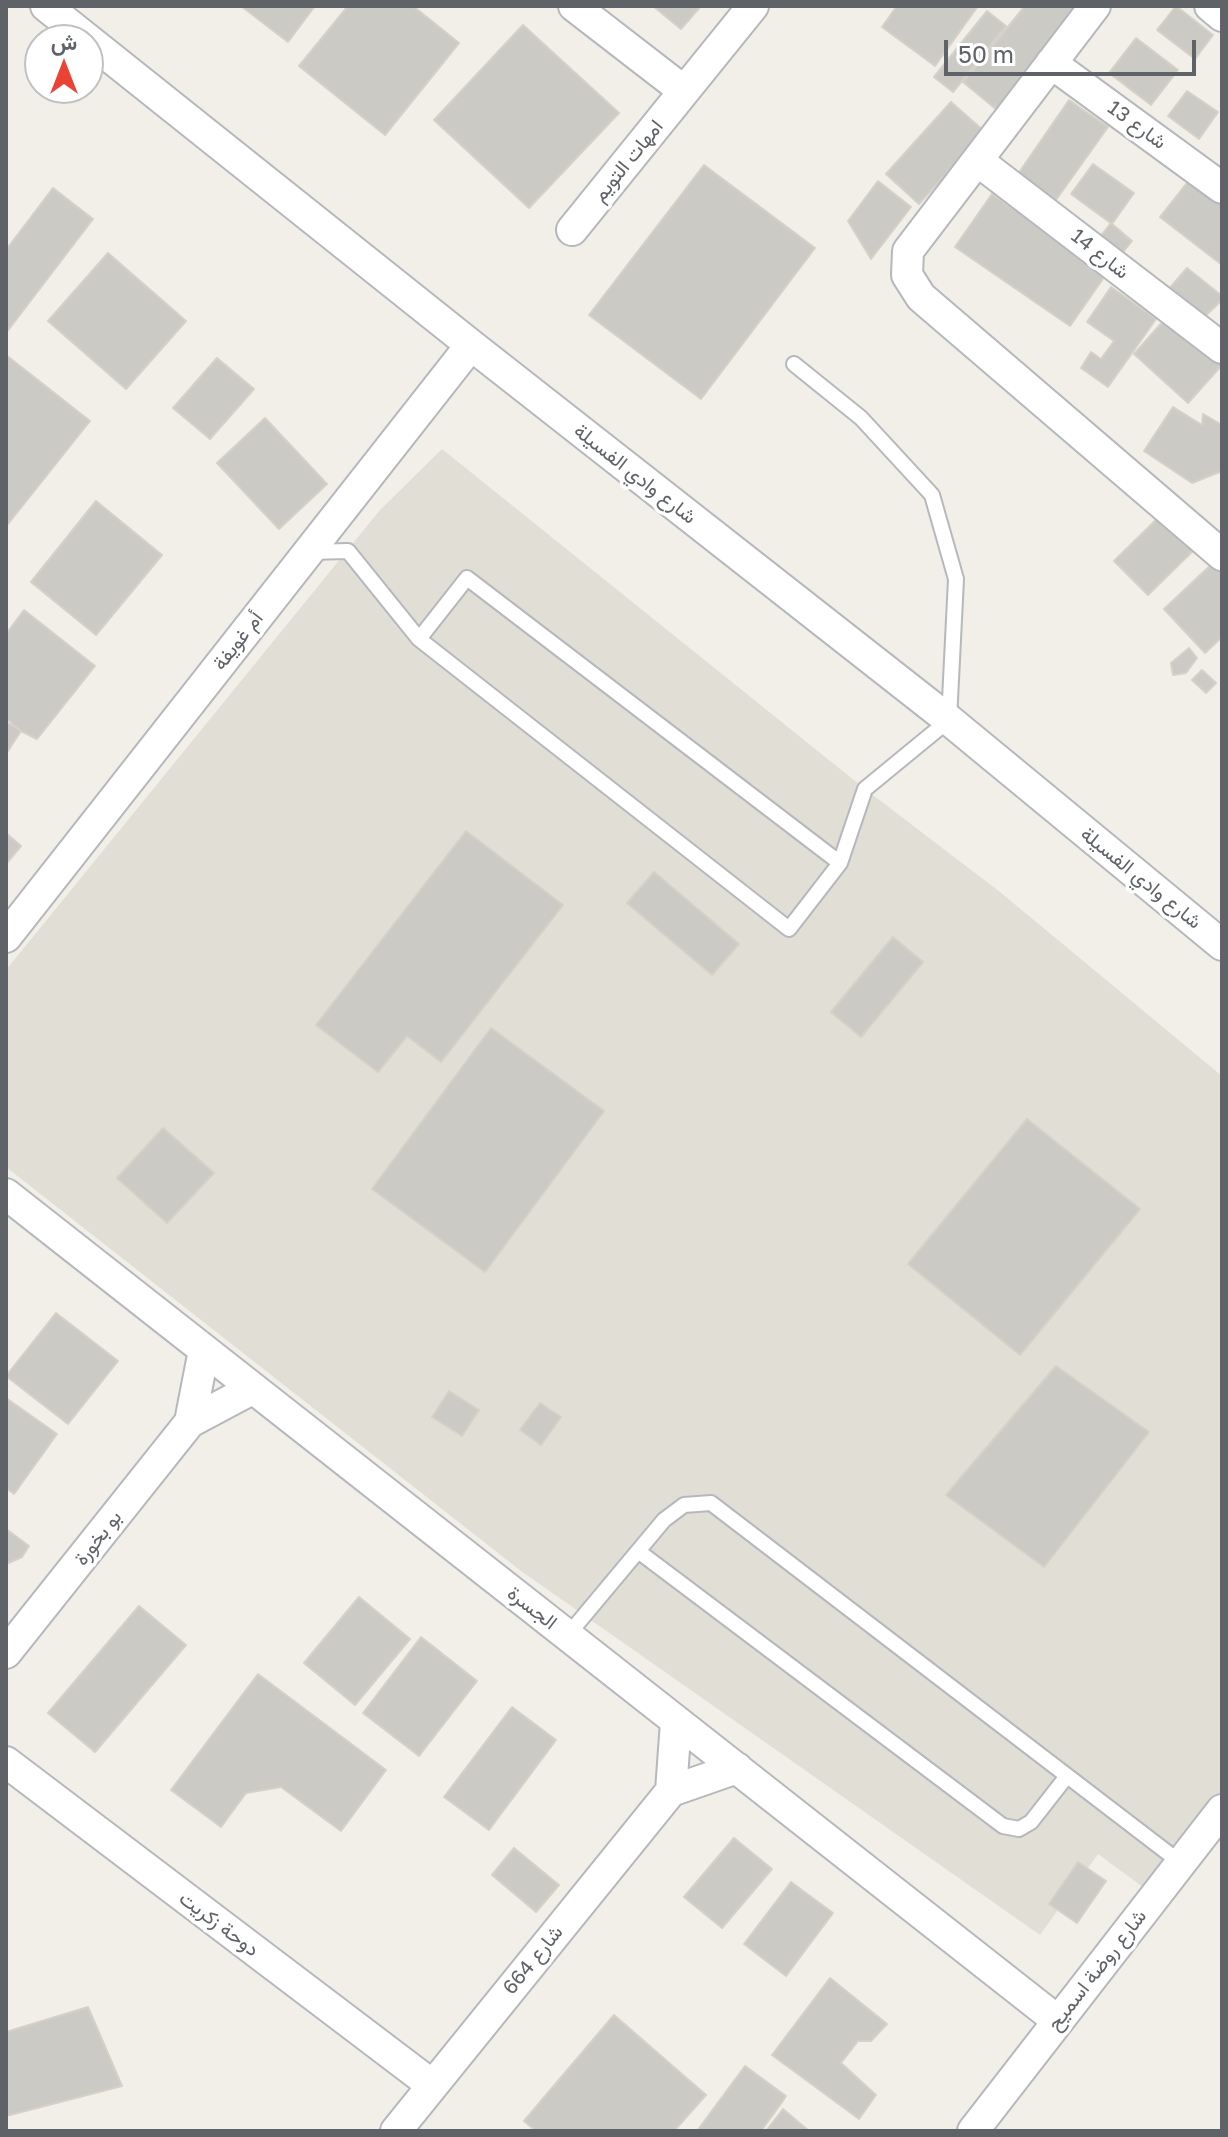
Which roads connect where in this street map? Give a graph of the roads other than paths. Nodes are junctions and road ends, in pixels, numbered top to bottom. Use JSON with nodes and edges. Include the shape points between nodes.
{"nodes":[{"id":1,"x":46,"y":6,"type":"edge"},
{"id":2,"x":574,"y":6,"type":"edge"},
{"id":3,"x":753,"y":6,"type":"edge"},
{"id":4,"x":1095,"y":6,"type":"edge"},
{"id":5,"x":1210,"y":6,"type":"edge"},
{"id":6,"x":1222,"y":16,"type":"edge"},
{"id":7,"x":1051,"y":63,"type":"junction"},
{"id":8,"x":684,"y":91,"type":"junction"},
{"id":9,"x":978,"y":161,"type":"junction"},
{"id":10,"x":1222,"y":188,"type":"edge"},
{"id":11,"x":572,"y":230,"type":"dead end"},
{"id":12,"x":471,"y":345,"type":"junction"},
{"id":13,"x":1222,"y":348,"type":"edge"},
{"id":14,"x":794,"y":364,"type":"dead end"},
{"id":15,"x":308,"y":552,"type":"junction"},
{"id":16,"x":1222,"y":555,"type":"edge"},
{"id":17,"x":419,"y":639,"type":"junction"},
{"id":18,"x":949,"y":720,"type":"junction"},
{"id":19,"x":840,"y":863,"type":"junction"},
{"id":20,"x":6,"y":937,"type":"edge"},
{"id":21,"x":1222,"y":945,"type":"edge"},
{"id":22,"x":6,"y":1194,"type":"edge"},
{"id":23,"x":204,"y":1350,"type":"junction"},
{"id":24,"x":252,"y":1389,"type":"junction"},
{"id":25,"x":190,"y":1422,"type":"junction"},
{"id":26,"x":638,"y":1551,"type":"junction"},
{"id":27,"x":567,"y":1636,"type":"junction"},
{"id":28,"x":6,"y":1653,"type":"edge"},
{"id":29,"x":676,"y":1722,"type":"junction"},
{"id":30,"x":6,"y":1762,"type":"edge"},
{"id":31,"x":737,"y":1768,"type":"junction"},
{"id":32,"x":1067,"y":1776,"type":"junction"},
{"id":33,"x":671,"y":1791,"type":"junction"},
{"id":34,"x":1222,"y":1810,"type":"edge"},
{"id":35,"x":1181,"y":1863,"type":"junction"},
{"id":36,"x":1058,"y":2021,"type":"junction"},
{"id":37,"x":432,"y":2085,"type":"junction"},
{"id":38,"x":396,"y":2131,"type":"edge"},
{"id":39,"x":973,"y":2131,"type":"edge"}],
"edges":[{"from":1,"to":12,"type":"street","name":"شارع وادي الفسيلة"},
{"from":2,"to":8,"type":"street"},
{"from":3,"to":8,"type":"street","name":"امهات التويم"},
{"from":4,"to":7,"type":"street"},
{"from":5,"to":6,"type":"street"},
{"from":7,"to":9,"type":"street"},
{"from":7,"to":10,"type":"street","name":"شارع 13"},
{"from":8,"to":11,"type":"street","name":"امهات التويم"},
{"from":9,"to":13,"type":"street","name":"شارع 14"},
{"from":9,"to":16,"type":"street","via":[[908,251],[907,275],[921,297]]},
{"from":12,"to":15,"type":"street","name":"أم غويفة"},
{"from":12,"to":18,"type":"street","name":"شارع وادي الفسيلة"},
{"from":14,"to":18,"type":"lane","via":[[861,418],[932,495],[956,579]]},
{"from":15,"to":17,"type":"lane","via":[[348,551]]},
{"from":15,"to":20,"type":"street","name":"أم غويفة"},
{"from":17,"to":19,"type":"lane","via":[[467,578]]},
{"from":17,"to":19,"type":"lane","via":[[789,929]]},
{"from":18,"to":19,"type":"lane","via":[[865,789]]},
{"from":18,"to":21,"type":"street","name":"شارع وادي الفسيلة"},
{"from":22,"to":23,"type":"street","name":"الجسرة"},
{"from":23,"to":24,"type":"street","name":"الجسرة"},
{"from":23,"to":25,"type":"street","name":"بو بخورة"},
{"from":24,"to":25,"type":"street","name":"بو بخورة"},
{"from":24,"to":27,"type":"street","name":"الجسرة"},
{"from":25,"to":28,"type":"street","name":"بو بخورة"},
{"from":26,"to":27,"type":"lane"},
{"from":26,"to":32,"type":"lane","via":[[684,1505],[711,1503]]},
{"from":26,"to":32,"type":"lane","via":[[1003,1826],[1019,1829],[1031,1822]]},
{"from":27,"to":29,"type":"street","name":"الجسرة"},
{"from":29,"to":31,"type":"street","name":"الجسرة"},
{"from":29,"to":33,"type":"street"},
{"from":30,"to":37,"type":"street","name":"دوحة زكريت"},
{"from":31,"to":33,"type":"street"},
{"from":31,"to":36,"type":"street","name":"الجسرة"},
{"from":32,"to":35,"type":"lane"},
{"from":33,"to":37,"type":"street","name":"شارع 664"},
{"from":34,"to":35,"type":"street","name":"شارع روضة اسميح"},
{"from":35,"to":36,"type":"street","name":"شارع روضة اسميح"},
{"from":36,"to":39,"type":"street","name":"شارع روضة اسميح"},
{"from":37,"to":38,"type":"street","name":"شارع 664"}]}
